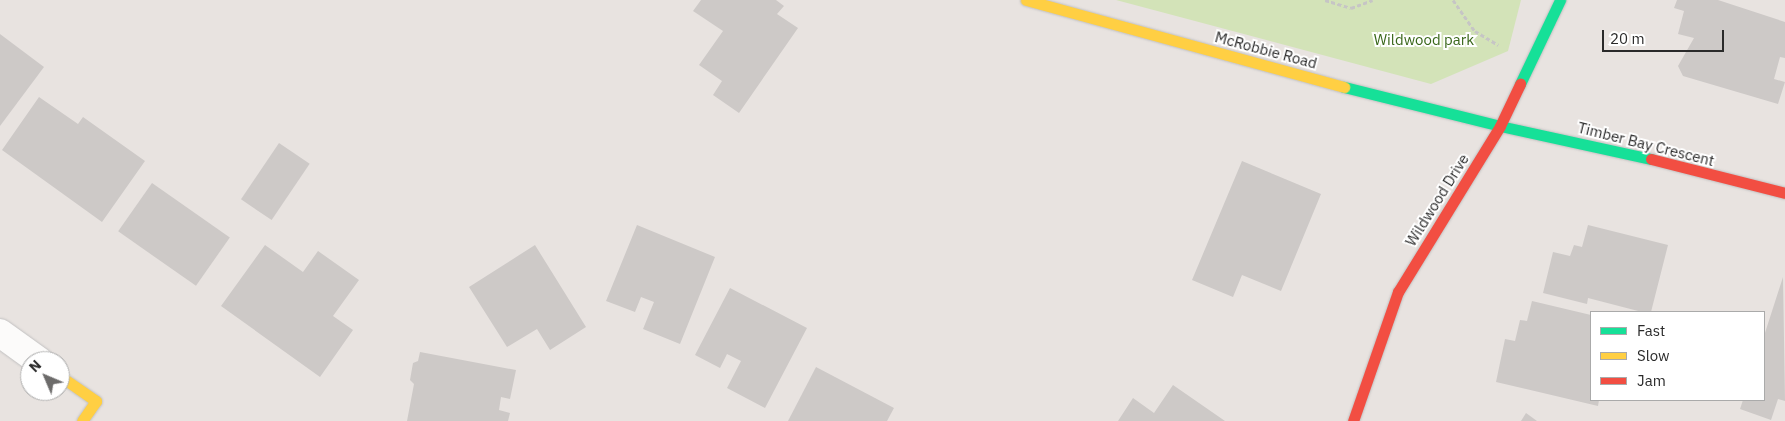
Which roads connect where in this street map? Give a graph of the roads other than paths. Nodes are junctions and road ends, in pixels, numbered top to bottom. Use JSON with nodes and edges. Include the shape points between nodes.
{"nodes":[{"id":1,"x":1026,"y":0,"type":"edge"},
{"id":2,"x":1560,"y":0,"type":"edge"},
{"id":3,"x":1500,"y":126,"type":"junction"},
{"id":4,"x":1785,"y":193,"type":"edge"},
{"id":5,"x":0,"y":334,"type":"edge"},
{"id":6,"x":25,"y":351,"type":"edge"},
{"id":7,"x":70,"y":383,"type":"edge"},
{"id":8,"x":82,"y":421,"type":"edge"},
{"id":9,"x":1353,"y":421,"type":"edge"}],
"edges":[{"from":1,"to":3,"type":"street","name":"McRobbie Road","via":[[1403,103]]},
{"from":2,"to":3,"type":"street","name":"Wildwood Drive"},
{"from":3,"to":4,"type":"street","name":"Timber Bay Crescent","via":[[1602,147]]},
{"from":3,"to":9,"type":"street","name":"Wildwood Drive","via":[[1398,292]]},
{"from":5,"to":6,"type":"street"},
{"from":7,"to":8,"type":"street","via":[[96,401]]}]}
